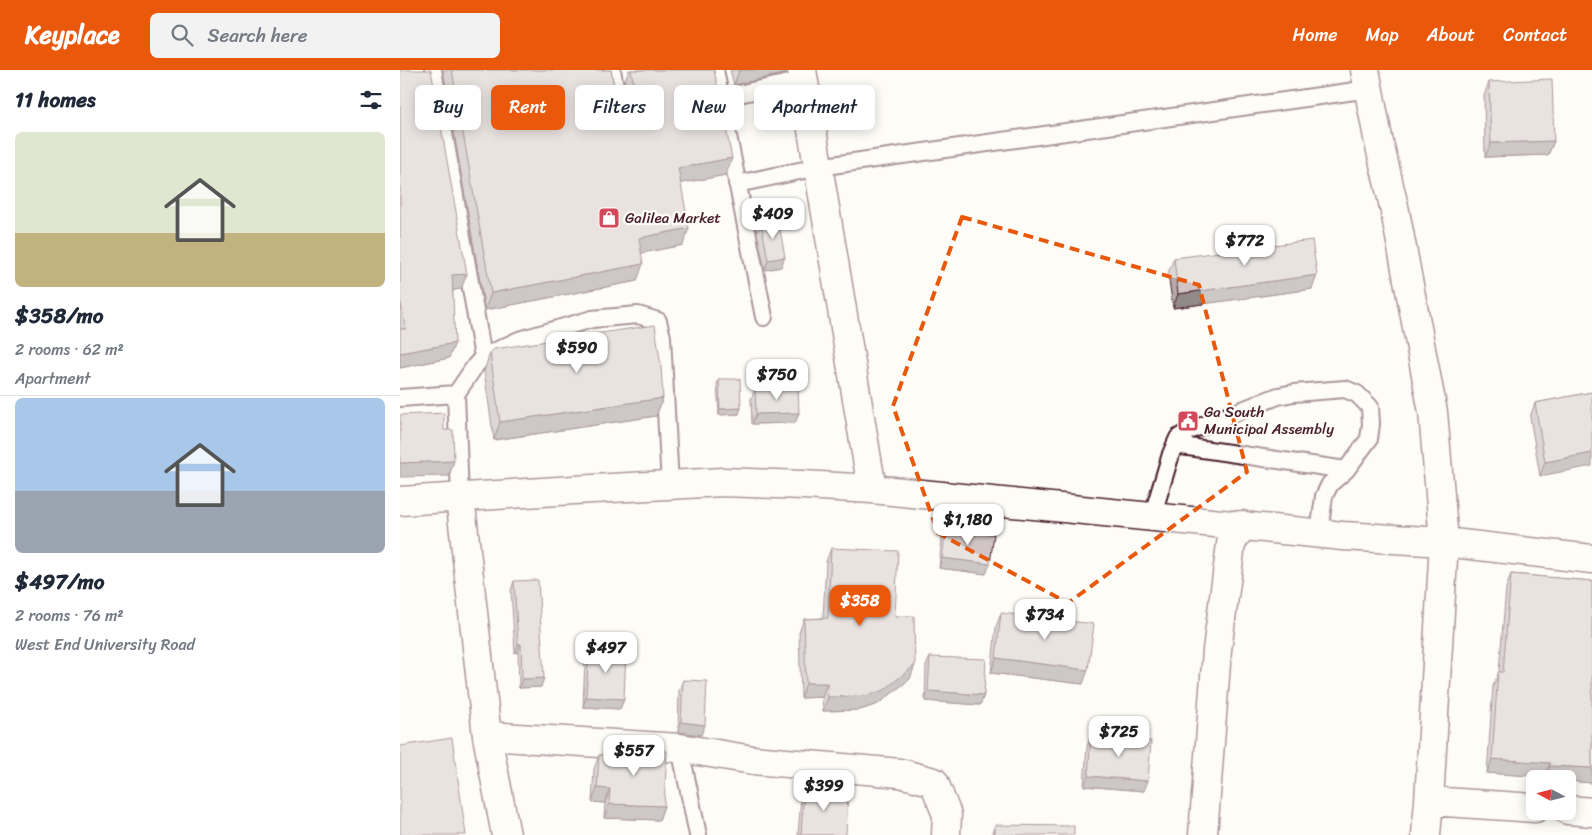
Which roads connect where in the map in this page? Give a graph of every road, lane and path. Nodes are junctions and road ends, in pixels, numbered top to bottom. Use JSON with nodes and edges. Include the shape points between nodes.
{"nodes":[{"id":1,"x":433,"y":70,"type":"edge"},
{"id":2,"x":612,"y":70,"type":"edge"},
{"id":3,"x":715,"y":70,"type":"edge"},
{"id":4,"x":803,"y":75,"type":"edge"},
{"id":5,"x":1367,"y":79,"type":"edge"},
{"id":6,"x":615,"y":85,"type":"edge"},
{"id":7,"x":718,"y":85,"type":"edge"},
{"id":8,"x":744,"y":91,"type":"edge"},
{"id":9,"x":726,"y":130,"type":"edge"},
{"id":10,"x":818,"y":167,"type":"junction"},
{"id":11,"x":737,"y":184,"type":"junction"},
{"id":12,"x":764,"y":317,"type":"dead end"},
{"id":13,"x":483,"y":357,"type":"junction"},
{"id":14,"x":456,"y":394,"type":"junction"},
{"id":15,"x":400,"y":398,"type":"edge"},
{"id":16,"x":1175,"y":445,"type":"junction"},
{"id":17,"x":1346,"y":470,"type":"junction"},
{"id":18,"x":670,"y":485,"type":"junction"},
{"id":19,"x":872,"y":489,"type":"junction"},
{"id":20,"x":460,"y":497,"type":"junction"},
{"id":21,"x":400,"y":501,"type":"edge"},
{"id":22,"x":1152,"y":516,"type":"junction"},
{"id":23,"x":1242,"y":525,"type":"junction"},
{"id":24,"x":1319,"y":534,"type":"junction"},
{"id":25,"x":1444,"y":542,"type":"junction"},
{"id":26,"x":1592,"y":559,"type":"edge"},
{"id":27,"x":487,"y":736,"type":"junction"},
{"id":28,"x":680,"y":748,"type":"junction"},
{"id":29,"x":1429,"y":801,"type":"junction"},
{"id":30,"x":1526,"y":807,"type":"edge"},
{"id":31,"x":1576,"y":811,"type":"edge"},
{"id":32,"x":1592,"y":812,"type":"edge"},
{"id":33,"x":506,"y":835,"type":"edge"},
{"id":34,"x":698,"y":835,"type":"edge"},
{"id":35,"x":946,"y":835,"type":"edge"},
{"id":36,"x":1203,"y":835,"type":"edge"},
{"id":37,"x":1426,"y":835,"type":"edge"}],
"edges":[{"from":1,"to":13,"type":"lane"},
{"from":2,"to":6,"type":"lane"},
{"from":3,"to":7,"type":"lane"},
{"from":4,"to":8,"type":"lane"},
{"from":4,"to":10,"type":"street"},
{"from":5,"to":10,"type":"lane"},
{"from":5,"to":25,"type":"street","via":[[1433,412]]},
{"from":9,"to":11,"type":"lane"},
{"from":10,"to":11,"type":"lane"},
{"from":10,"to":19,"type":"street"},
{"from":11,"to":12,"type":"lane"},
{"from":13,"to":14,"type":"lane"},
{"from":13,"to":18,"type":"lane","via":[[519,340],[592,319],[638,315],[658,321],[662,337]]},
{"from":14,"to":15,"type":"lane"},
{"from":14,"to":20,"type":"lane"},
{"from":16,"to":17,"type":"lane"},
{"from":16,"to":17,"type":"lane","via":[[1178,438],[1189,431],[1278,396],[1345,389],[1357,394],[1370,407],[1371,424],[1369,439]]},
{"from":16,"to":22,"type":"lane"},
{"from":17,"to":24,"type":"lane","via":[[1330,484],[1324,496]]},
{"from":18,"to":19,"type":"street","via":[[723,482]]},
{"from":18,"to":20,"type":"street"},
{"from":19,"to":22,"type":"street"},
{"from":20,"to":21,"type":"street"},
{"from":20,"to":27,"type":"street"},
{"from":22,"to":23,"type":"street"},
{"from":23,"to":24,"type":"street"},
{"from":23,"to":36,"type":"street","via":[[1231,544],[1217,650]]},
{"from":24,"to":25,"type":"street"},
{"from":25,"to":26,"type":"street"},
{"from":25,"to":29,"type":"street"},
{"from":27,"to":28,"type":"street"},
{"from":27,"to":33,"type":"street"},
{"from":28,"to":34,"type":"lane"},
{"from":28,"to":35,"type":"street","via":[[753,760],[900,773],[934,782],[947,815]]},
{"from":29,"to":30,"type":"street"},
{"from":29,"to":37,"type":"street"},
{"from":31,"to":32,"type":"street"}]}
